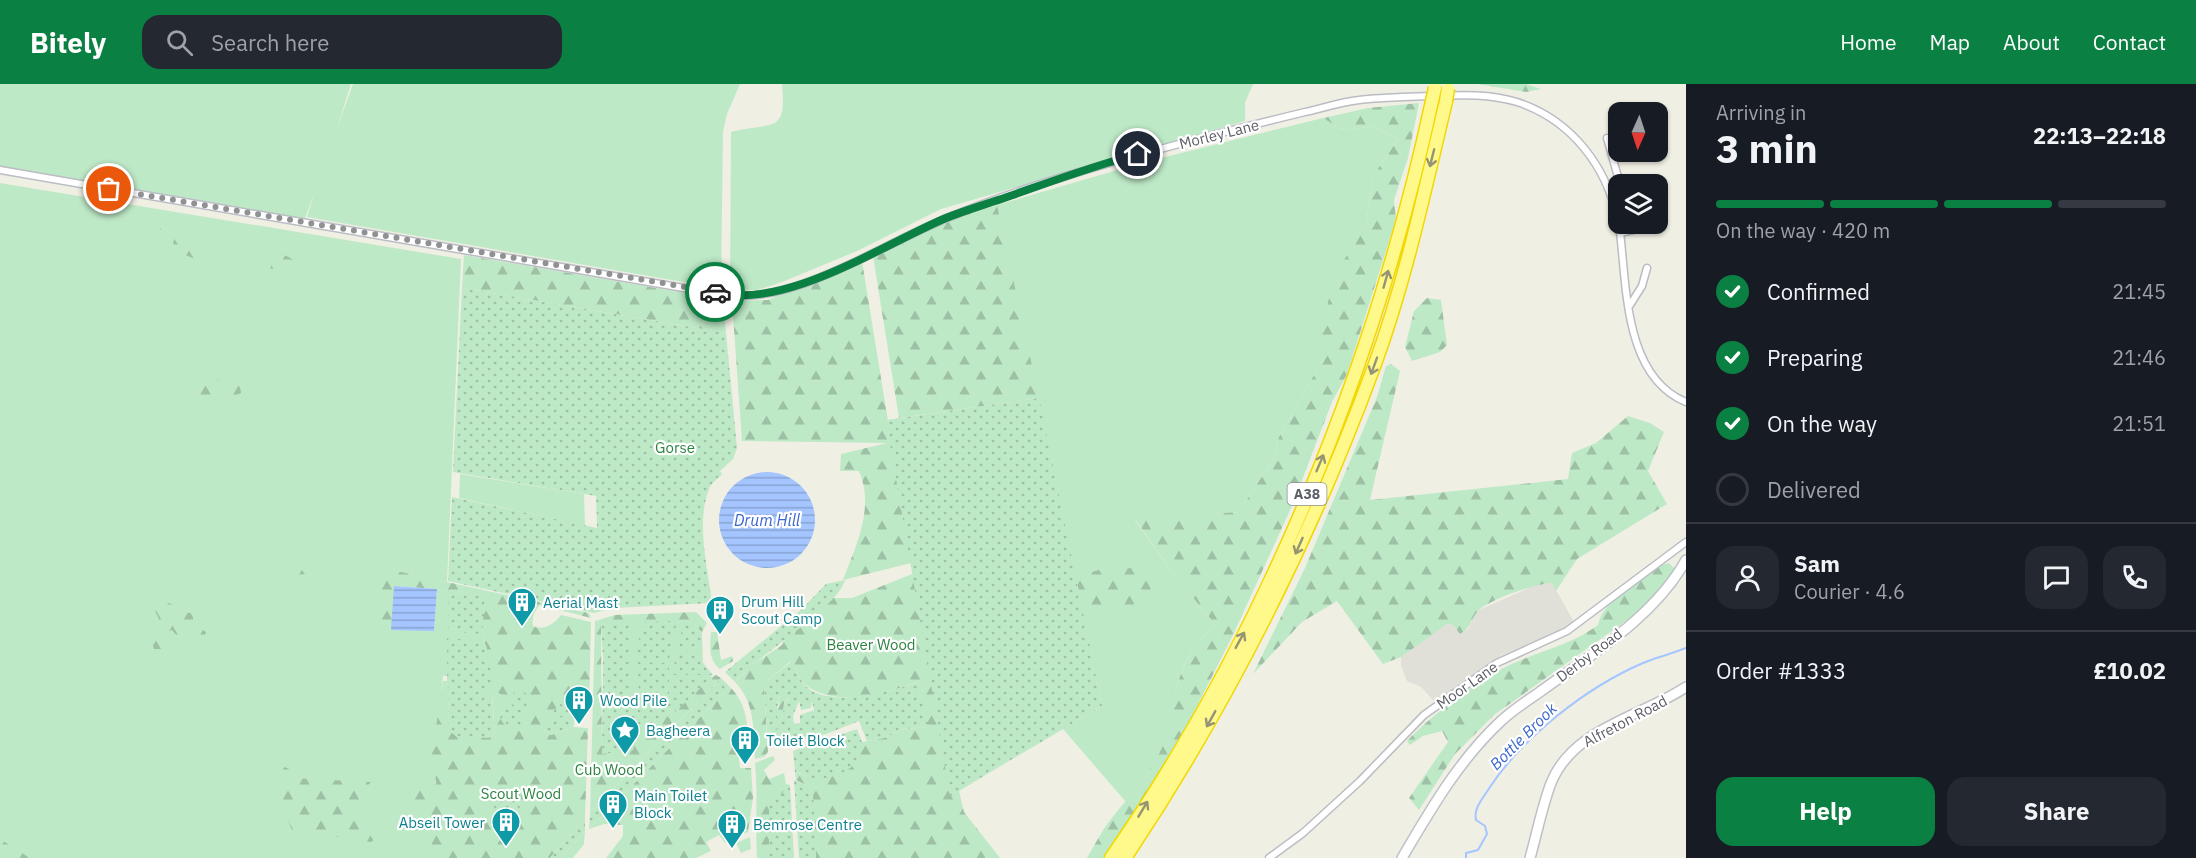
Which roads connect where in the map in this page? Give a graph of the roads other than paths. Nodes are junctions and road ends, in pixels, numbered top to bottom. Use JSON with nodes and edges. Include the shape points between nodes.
{"nodes":[{"id":1,"x":1449,"y":86,"type":"edge"},
{"id":2,"x":1434,"y":91,"type":"edge"},
{"id":3,"x":1607,"y":138,"type":"dead end"},
{"id":4,"x":0,"y":170,"type":"edge"},
{"id":5,"x":1617,"y":174,"type":"edge"},
{"id":6,"x":1608,"y":187,"type":"edge"},
{"id":7,"x":1620,"y":234,"type":"edge"},
{"id":8,"x":1647,"y":268,"type":"dead end"},
{"id":9,"x":1630,"y":305,"type":"junction"},
{"id":10,"x":1686,"y":402,"type":"edge"},
{"id":11,"x":1686,"y":542,"type":"edge"},
{"id":12,"x":1686,"y":560,"type":"edge"},
{"id":13,"x":1686,"y":687,"type":"edge"},
{"id":14,"x":1111,"y":858,"type":"edge"},
{"id":15,"x":1125,"y":858,"type":"edge"},
{"id":16,"x":1269,"y":858,"type":"edge"},
{"id":17,"x":1402,"y":858,"type":"edge"},
{"id":18,"x":1530,"y":858,"type":"edge"}],
"edges":[{"from":1,"to":15,"type":"highway","number":"A38","one_way":true,"bridge":true,"via":[[1403,277],[1376,363],[1346,437],[1278,595],[1251,647],[1174,783]]},
{"from":14,"to":2,"type":"highway","number":"A38","one_way":true,"via":[[1198,717],[1257,609],[1325,453],[1384,286]]},
{"from":3,"to":5,"type":"street"},
{"from":4,"to":6,"type":"street","name":"Morley Lane","via":[[724,295],[757,296],[829,272],[948,217],[1096,165],[1358,100],[1461,94],[1518,102],[1563,126],[1586,150]]},
{"from":7,"to":9,"type":"street","name":"Morley Lane"},
{"from":8,"to":9,"type":"street"},
{"from":9,"to":10,"type":"street","name":"Morley Lane","via":[[1636,347],[1647,368],[1672,394]]},
{"from":11,"to":16,"type":"street","name":"Moor Lane","via":[[1567,631],[1497,663],[1424,715],[1360,781]]},
{"from":12,"to":17,"type":"main road","name":"Derby Road","via":[[1650,606],[1502,719],[1478,744],[1444,788]]},
{"from":13,"to":18,"type":"main road","name":"Alfreton Road","via":[[1589,738],[1566,757],[1552,782]]}]}
